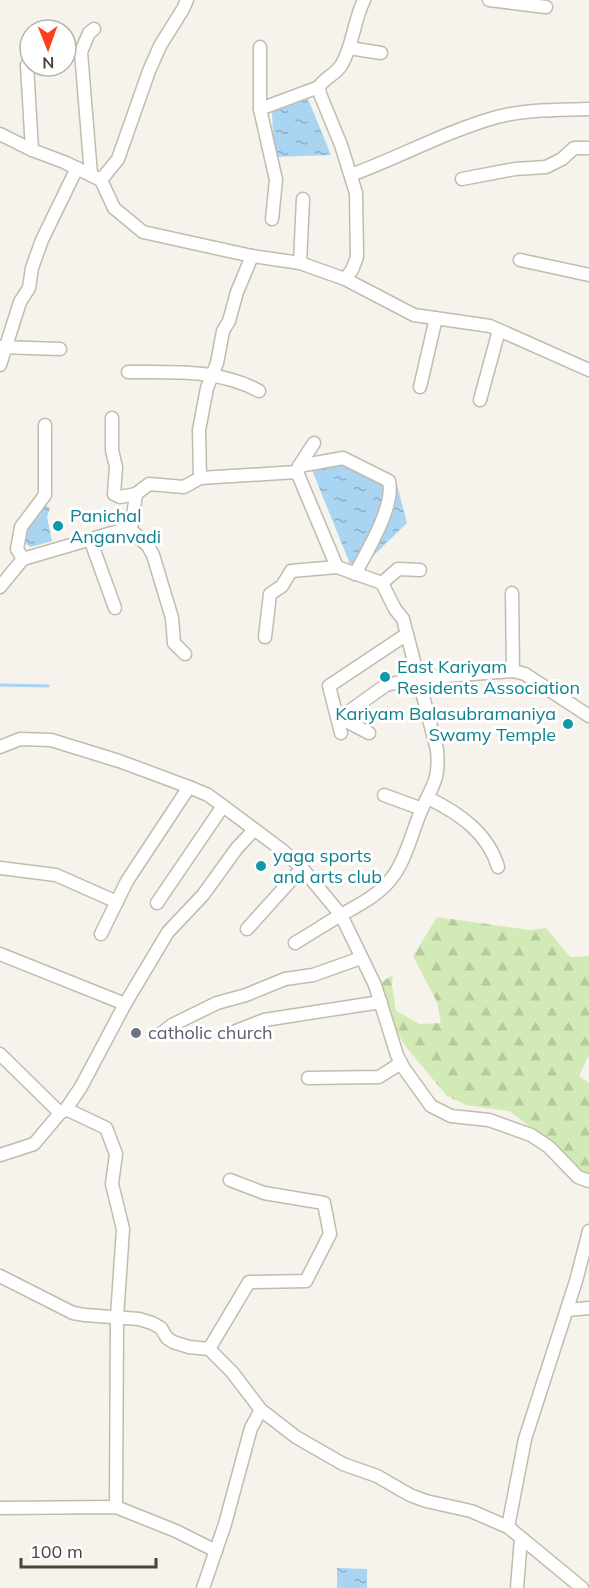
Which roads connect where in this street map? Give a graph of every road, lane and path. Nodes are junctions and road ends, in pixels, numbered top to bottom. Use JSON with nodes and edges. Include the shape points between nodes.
{"nodes":[{"id":1,"x":187,"y":0,"type":"edge"},
{"id":2,"x":363,"y":0,"type":"edge"},
{"id":3,"x":489,"y":0,"type":"edge"},
{"id":4,"x":546,"y":8,"type":"dead end"},
{"id":5,"x":94,"y":29,"type":"dead end"},
{"id":6,"x":260,"y":47,"type":"dead end"},
{"id":7,"x":349,"y":48,"type":"junction"},
{"id":8,"x":381,"y":53,"type":"dead end"},
{"id":9,"x":28,"y":78,"type":"edge"},
{"id":10,"x":319,"y":87,"type":"junction"},
{"id":11,"x":260,"y":109,"type":"junction"},
{"id":12,"x":589,"y":109,"type":"edge"},
{"id":13,"x":0,"y":134,"type":"edge"},
{"id":14,"x":589,"y":148,"type":"edge"},
{"id":15,"x":32,"y":150,"type":"junction"},
{"id":16,"x":77,"y":168,"type":"junction"},
{"id":17,"x":351,"y":175,"type":"junction"},
{"id":18,"x":96,"y":178,"type":"junction"},
{"id":19,"x":462,"y":179,"type":"dead end"},
{"id":20,"x":303,"y":198,"type":"dead end"},
{"id":21,"x":272,"y":219,"type":"dead end"},
{"id":22,"x":252,"y":256,"type":"junction"},
{"id":23,"x":520,"y":260,"type":"dead end"},
{"id":24,"x":300,"y":263,"type":"junction"},
{"id":25,"x":589,"y":274,"type":"edge"},
{"id":26,"x":345,"y":279,"type":"junction"},
{"id":27,"x":436,"y":318,"type":"junction"},
{"id":28,"x":499,"y":330,"type":"junction"},
{"id":29,"x":3,"y":347,"type":"edge"},
{"id":30,"x":60,"y":349,"type":"dead end"},
{"id":31,"x":0,"y":365,"type":"edge"},
{"id":32,"x":589,"y":370,"type":"edge"},
{"id":33,"x":128,"y":372,"type":"dead end"},
{"id":34,"x":212,"y":374,"type":"junction"},
{"id":35,"x":420,"y":387,"type":"dead end"},
{"id":36,"x":259,"y":391,"type":"dead end"},
{"id":37,"x":480,"y":400,"type":"dead end"},
{"id":38,"x":112,"y":418,"type":"dead end"},
{"id":39,"x":45,"y":425,"type":"dead end"},
{"id":40,"x":314,"y":444,"type":"dead end"},
{"id":41,"x":298,"y":469,"type":"junction"},
{"id":42,"x":200,"y":478,"type":"junction"},
{"id":43,"x":136,"y":494,"type":"junction"},
{"id":44,"x":129,"y":528,"type":"junction"},
{"id":45,"x":90,"y":539,"type":"junction"},
{"id":46,"x":22,"y":558,"type":"junction"},
{"id":47,"x":337,"y":567,"type":"junction"},
{"id":48,"x":420,"y":570,"type":"dead end"},
{"id":49,"x":355,"y":574,"type":"junction"},
{"id":50,"x":382,"y":583,"type":"junction"},
{"id":51,"x":0,"y":587,"type":"edge"},
{"id":52,"x":512,"y":593,"type":"dead end"},
{"id":53,"x":115,"y":608,"type":"dead end"},
{"id":54,"x":407,"y":634,"type":"junction"},
{"id":55,"x":265,"y":637,"type":"dead end"},
{"id":56,"x":185,"y":654,"type":"dead end"},
{"id":57,"x":513,"y":671,"type":"junction"},
{"id":58,"x":418,"y":678,"type":"junction"},
{"id":59,"x":589,"y":716,"type":"edge"},
{"id":60,"x":341,"y":733,"type":"dead end"},
{"id":61,"x":369,"y":733,"type":"dead end"},
{"id":62,"x":0,"y":747,"type":"edge"},
{"id":63,"x":189,"y":787,"type":"junction"},
{"id":64,"x":384,"y":795,"type":"dead end"},
{"id":65,"x":425,"y":803,"type":"junction"},
{"id":66,"x":223,"y":806,"type":"junction"},
{"id":67,"x":254,"y":830,"type":"junction"},
{"id":68,"x":498,"y":867,"type":"dead end"},
{"id":69,"x":0,"y":868,"type":"edge"},
{"id":70,"x":302,"y":868,"type":"junction"},
{"id":71,"x":117,"y":902,"type":"junction"},
{"id":72,"x":157,"y":903,"type":"dead end"},
{"id":73,"x":340,"y":915,"type":"junction"},
{"id":74,"x":247,"y":929,"type":"dead end"},
{"id":75,"x":101,"y":934,"type":"dead end"},
{"id":76,"x":295,"y":943,"type":"dead end"},
{"id":77,"x":0,"y":954,"type":"edge"},
{"id":78,"x":361,"y":958,"type":"junction"},
{"id":79,"x":381,"y":1002,"type":"junction"},
{"id":80,"x":125,"y":1004,"type":"junction"},
{"id":81,"x":162,"y":1033,"type":"dead end"},
{"id":82,"x":231,"y":1033,"type":"dead end"},
{"id":83,"x":0,"y":1054,"type":"edge"},
{"id":84,"x":401,"y":1063,"type":"junction"},
{"id":85,"x":308,"y":1078,"type":"dead end"},
{"id":86,"x":63,"y":1111,"type":"junction"},
{"id":87,"x":0,"y":1155,"type":"edge"},
{"id":88,"x":230,"y":1180,"type":"dead end"},
{"id":89,"x":589,"y":1181,"type":"edge"},
{"id":90,"x":589,"y":1231,"type":"edge"},
{"id":91,"x":0,"y":1276,"type":"edge"},
{"id":92,"x":589,"y":1308,"type":"edge"},
{"id":93,"x":567,"y":1310,"type":"junction"},
{"id":94,"x":117,"y":1317,"type":"junction"},
{"id":95,"x":209,"y":1349,"type":"junction"},
{"id":96,"x":261,"y":1410,"type":"junction"},
{"id":97,"x":116,"y":1507,"type":"junction"},
{"id":98,"x":0,"y":1508,"type":"edge"},
{"id":99,"x":508,"y":1527,"type":"junction"},
{"id":100,"x":521,"y":1538,"type":"junction"},
{"id":101,"x":216,"y":1551,"type":"junction"},
{"id":102,"x":203,"y":1588,"type":"edge"},
{"id":103,"x":517,"y":1588,"type":"edge"},
{"id":104,"x":582,"y":1588,"type":"edge"}],
"edges":[{"from":1,"to":18,"type":"street","via":[[149,71],[118,159]]},
{"from":2,"to":7,"type":"street"},
{"from":3,"to":4,"type":"street"},
{"from":5,"to":18,"type":"street","via":[[81,52]]},
{"from":6,"to":11,"type":"street"},
{"from":7,"to":8,"type":"street"},
{"from":7,"to":10,"type":"street","via":[[342,66]]},
{"from":9,"to":15,"type":"street"},
{"from":10,"to":11,"type":"street"},
{"from":10,"to":17,"type":"street"},
{"from":11,"to":21,"type":"street","via":[[276,180]]},
{"from":12,"to":17,"type":"street","via":[[498,117]]},
{"from":13,"to":15,"type":"street"},
{"from":14,"to":19,"type":"street","via":[[574,148],[546,167]]},
{"from":15,"to":16,"type":"street"},
{"from":16,"to":18,"type":"street"},
{"from":16,"to":29,"type":"street","via":[[42,240],[29,288]]},
{"from":17,"to":26,"type":"street","via":[[356,193],[358,246],[352,270]]},
{"from":18,"to":22,"type":"street","via":[[114,208],[143,232]]},
{"from":20,"to":24,"type":"street"},
{"from":22,"to":24,"type":"street"},
{"from":22,"to":34,"type":"street","via":[[223,331]]},
{"from":23,"to":25,"type":"street"},
{"from":24,"to":26,"type":"street"},
{"from":26,"to":27,"type":"street","via":[[414,315]]},
{"from":27,"to":28,"type":"street"},
{"from":27,"to":35,"type":"street"},
{"from":28,"to":32,"type":"street"},
{"from":28,"to":37,"type":"street"},
{"from":29,"to":30,"type":"street"},
{"from":29,"to":31,"type":"street"},
{"from":33,"to":34,"type":"street"},
{"from":34,"to":36,"type":"street","via":[[243,382]]},
{"from":34,"to":42,"type":"street","via":[[199,430]]},
{"from":38,"to":43,"type":"street","via":[[114,494]]},
{"from":39,"to":46,"type":"street","via":[[45,495],[21,527],[17,549]]},
{"from":40,"to":41,"type":"street"},
{"from":41,"to":42,"type":"street"},
{"from":41,"to":47,"type":"street"},
{"from":41,"to":49,"type":"street","via":[[343,458],[389,481],[387,505],[378,531]]},
{"from":42,"to":43,"type":"street","via":[[184,487],[148,484]]},
{"from":43,"to":44,"type":"street"},
{"from":44,"to":45,"type":"street"},
{"from":44,"to":56,"type":"street","via":[[153,555],[172,618],[174,643]]},
{"from":45,"to":46,"type":"street"},
{"from":45,"to":53,"type":"street"},
{"from":46,"to":51,"type":"street"},
{"from":47,"to":49,"type":"street"},
{"from":47,"to":55,"type":"street","via":[[291,571],[282,586],[270,594]]},
{"from":48,"to":50,"type":"street","via":[[398,569]]},
{"from":49,"to":50,"type":"street"},
{"from":50,"to":54,"type":"street","via":[[403,619]]},
{"from":52,"to":57,"type":"street"},
{"from":54,"to":58,"type":"street"},
{"from":54,"to":60,"type":"street","via":[[329,686]]},
{"from":57,"to":58,"type":"street"},
{"from":57,"to":59,"type":"street","via":[[525,674]]},
{"from":58,"to":61,"type":"street","via":[[386,685],[344,715],[349,724]]},
{"from":58,"to":65,"type":"street","via":[[437,750],[437,776]]},
{"from":62,"to":63,"type":"street","via":[[20,739],[51,740]]},
{"from":63,"to":66,"type":"street"},
{"from":63,"to":71,"type":"street"},
{"from":64,"to":65,"type":"street"},
{"from":65,"to":68,"type":"street","via":[[450,809],[470,825],[494,853]]},
{"from":65,"to":73,"type":"street","via":[[395,874],[376,895]]},
{"from":66,"to":67,"type":"street"},
{"from":66,"to":72,"type":"street"},
{"from":67,"to":70,"type":"street"},
{"from":67,"to":80,"type":"street","via":[[168,932]]},
{"from":69,"to":71,"type":"street","via":[[56,875]]},
{"from":70,"to":73,"type":"street"},
{"from":70,"to":74,"type":"street"},
{"from":71,"to":75,"type":"street"},
{"from":73,"to":76,"type":"street"},
{"from":73,"to":78,"type":"street"},
{"from":77,"to":80,"type":"street"},
{"from":78,"to":79,"type":"street"},
{"from":78,"to":81,"type":"street","via":[[217,1003]]},
{"from":79,"to":82,"type":"street","via":[[264,1020]]},
{"from":79,"to":84,"type":"street"},
{"from":80,"to":86,"type":"street","via":[[84,1082]]},
{"from":83,"to":86,"type":"street"},
{"from":84,"to":85,"type":"street","via":[[379,1077]]},
{"from":84,"to":89,"type":"street","via":[[431,1106],[450,1116],[489,1120],[531,1135],[549,1147],[578,1177]]},
{"from":86,"to":87,"type":"street","via":[[34,1144]]},
{"from":86,"to":94,"type":"street","via":[[106,1128],[116,1154],[112,1184],[123,1229]]},
{"from":88,"to":95,"type":"street","via":[[264,1193],[324,1203],[330,1234],[306,1281],[249,1282]]},
{"from":90,"to":93,"type":"street"},
{"from":91,"to":94,"type":"street","via":[[73,1313]]},
{"from":92,"to":93,"type":"street"},
{"from":93,"to":99,"type":"street","via":[[525,1439]]},
{"from":94,"to":95,"type":"street","via":[[152,1323],[173,1342]]},
{"from":94,"to":97,"type":"street"},
{"from":95,"to":96,"type":"street"},
{"from":96,"to":99,"type":"street","via":[[284,1430],[343,1464],[377,1476],[410,1495],[471,1511]]},
{"from":96,"to":101,"type":"street","via":[[251,1428]]},
{"from":97,"to":98,"type":"street"},
{"from":97,"to":101,"type":"street"},
{"from":99,"to":100,"type":"street"},
{"from":100,"to":103,"type":"street"},
{"from":100,"to":104,"type":"street"},
{"from":101,"to":102,"type":"street"}]}
